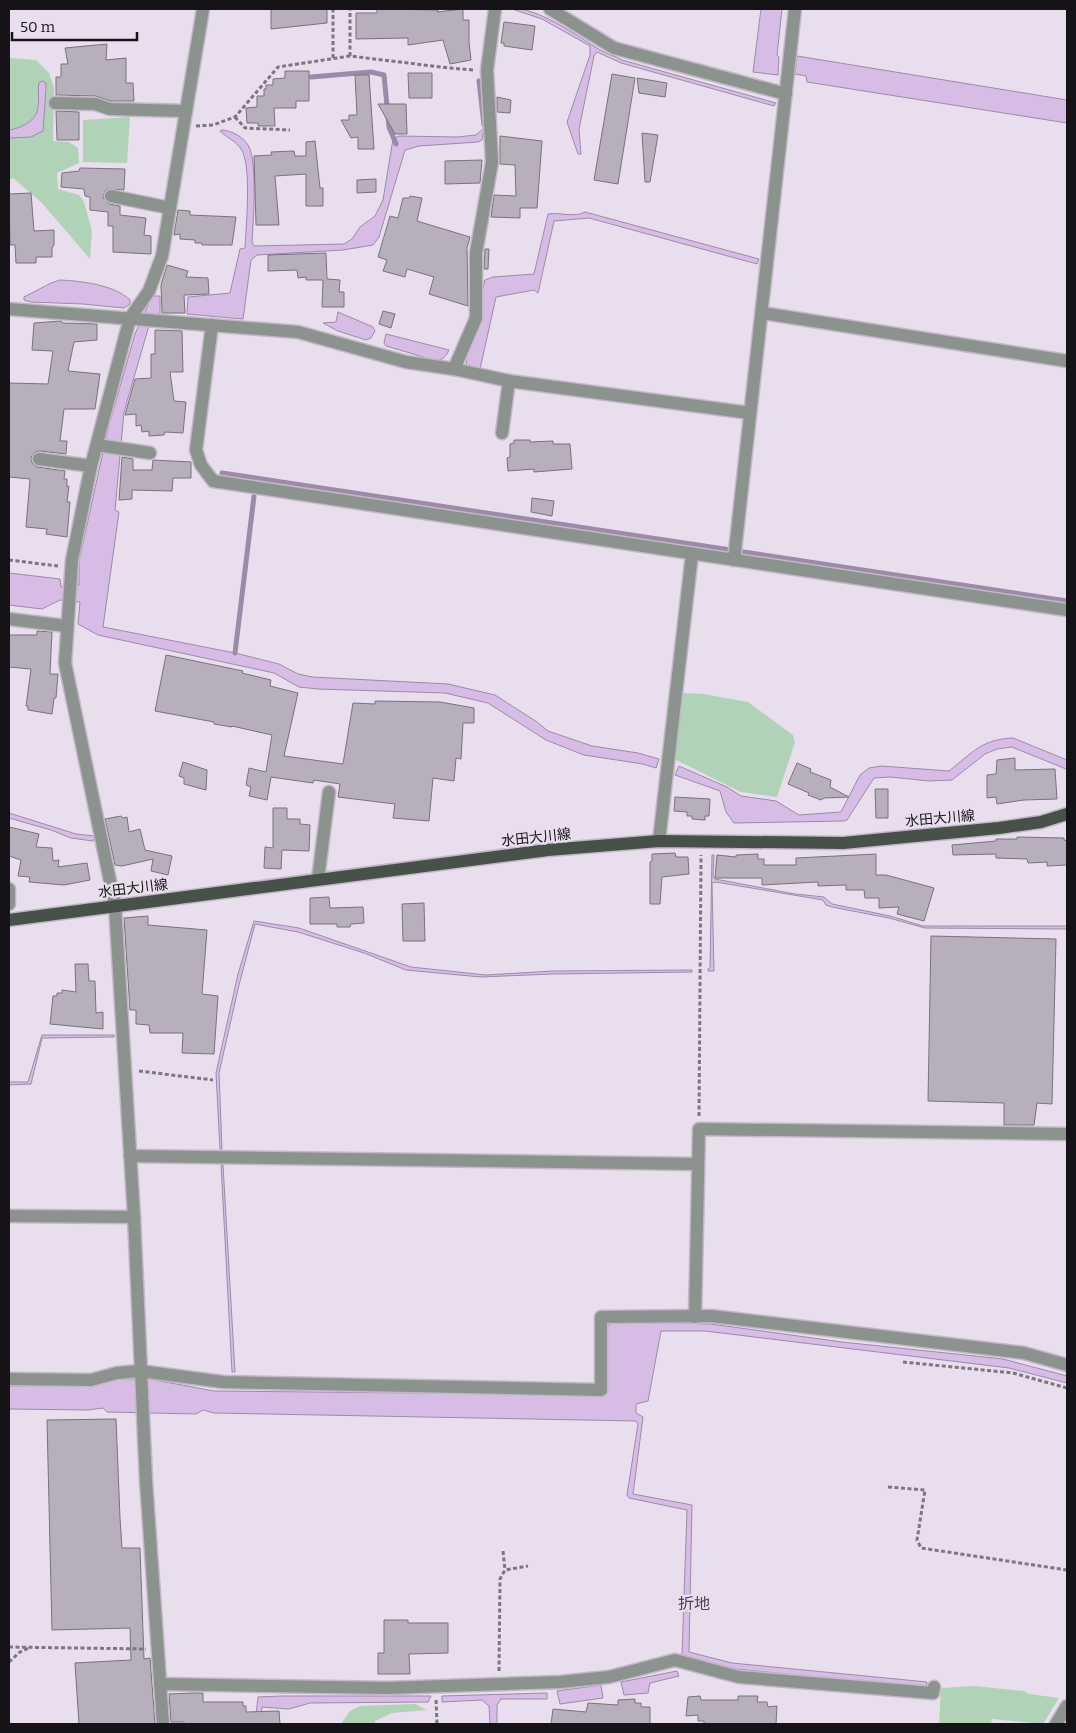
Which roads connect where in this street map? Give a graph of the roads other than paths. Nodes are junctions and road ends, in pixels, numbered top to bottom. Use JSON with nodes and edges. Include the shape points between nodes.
{"nodes":[{"id":1,"x":202,"y":9,"type":"edge"},
{"id":2,"x":495,"y":9,"type":"edge"},
{"id":3,"x":550,"y":9,"type":"edge"},
{"id":4,"x":795,"y":9,"type":"edge"},
{"id":5,"x":786,"y":94,"type":"junction"},
{"id":6,"x":55,"y":103,"type":"dead end"},
{"id":7,"x":186,"y":111,"type":"junction"},
{"id":8,"x":111,"y":196,"type":"dead end"},
{"id":9,"x":170,"y":208,"type":"junction"},
{"id":10,"x":9,"y":309,"type":"edge"},
{"id":11,"x":762,"y":314,"type":"junction"},
{"id":12,"x":130,"y":318,"type":"junction"},
{"id":13,"x":212,"y":325,"type":"junction"},
{"id":14,"x":1067,"y":361,"type":"edge"},
{"id":15,"x":454,"y":369,"type":"junction"},
{"id":16,"x":509,"y":380,"type":"junction"},
{"id":17,"x":750,"y":413,"type":"junction"},
{"id":18,"x":502,"y":432,"type":"dead end"},
{"id":19,"x":100,"y":446,"type":"junction"},
{"id":20,"x":150,"y":453,"type":"dead end"},
{"id":21,"x":38,"y":459,"type":"dead end"},
{"id":22,"x":91,"y":466,"type":"junction"},
{"id":23,"x":692,"y":554,"type":"junction"},
{"id":24,"x":734,"y":560,"type":"junction"},
{"id":25,"x":1067,"y":610,"type":"edge"},
{"id":26,"x":9,"y":620,"type":"edge"},
{"id":27,"x":66,"y":626,"type":"junction"},
{"id":28,"x":330,"y":792,"type":"dead end"},
{"id":29,"x":1067,"y":814,"type":"edge"},
{"id":30,"x":659,"y":841,"type":"junction"},
{"id":31,"x":318,"y":879,"type":"junction"},
{"id":32,"x":9,"y":888,"type":"edge"},
{"id":33,"x":9,"y":904,"type":"edge"},
{"id":34,"x":114,"y":905,"type":"junction"},
{"id":35,"x":9,"y":910,"type":"edge"},
{"id":36,"x":9,"y":920,"type":"edge"},
{"id":37,"x":1067,"y":1134,"type":"edge"},
{"id":38,"x":130,"y":1156,"type":"junction"},
{"id":39,"x":698,"y":1164,"type":"junction"},
{"id":40,"x":9,"y":1216,"type":"edge"},
{"id":41,"x":134,"y":1217,"type":"junction"},
{"id":42,"x":695,"y":1317,"type":"junction"},
{"id":43,"x":1067,"y":1365,"type":"edge"},
{"id":44,"x":140,"y":1374,"type":"junction"},
{"id":45,"x":9,"y":1379,"type":"edge"},
{"id":46,"x":160,"y":1684,"type":"junction"},
{"id":47,"x":934,"y":1687,"type":"dead end"},
{"id":48,"x":1067,"y":1706,"type":"edge"},
{"id":49,"x":163,"y":1724,"type":"edge"},
{"id":50,"x":1056,"y":1724,"type":"edge"}],
"edges":[{"from":1,"to":7,"type":"street"},
{"from":2,"to":15,"type":"street","via":[[487,70],[492,162],[476,253],[476,318]]},
{"from":3,"to":5,"type":"street","via":[[614,48]]},
{"from":4,"to":5,"type":"street"},
{"from":5,"to":11,"type":"street"},
{"from":6,"to":7,"type":"street","via":[[95,104],[110,109]]},
{"from":7,"to":9,"type":"street"},
{"from":8,"to":9,"type":"street"},
{"from":9,"to":12,"type":"street","via":[[162,256],[149,291]]},
{"from":10,"to":12,"type":"street"},
{"from":11,"to":14,"type":"street"},
{"from":11,"to":17,"type":"street"},
{"from":12,"to":13,"type":"street"},
{"from":12,"to":19,"type":"street"},
{"from":13,"to":15,"type":"street","via":[[298,332],[406,362]]},
{"from":13,"to":23,"type":"street","via":[[196,450],[200,465],[213,481]]},
{"from":15,"to":16,"type":"street"},
{"from":16,"to":17,"type":"street"},
{"from":16,"to":18,"type":"street"},
{"from":17,"to":24,"type":"street"},
{"from":19,"to":20,"type":"street"},
{"from":19,"to":22,"type":"street"},
{"from":21,"to":22,"type":"street"},
{"from":22,"to":27,"type":"street","via":[[72,567]]},
{"from":23,"to":24,"type":"street"},
{"from":23,"to":30,"type":"street"},
{"from":24,"to":25,"type":"street"},
{"from":26,"to":27,"type":"street"},
{"from":27,"to":34,"type":"street","via":[[65,662]]},
{"from":28,"to":31,"type":"street"},
{"from":29,"to":30,"type":"main road","name":"水田大川線","via":[[1041,822],[999,828],[842,843]]},
{"from":30,"to":31,"type":"main road","name":"水田大川線","via":[[548,850]]},
{"from":31,"to":34,"type":"main road","name":"水田大川線"},
{"from":32,"to":33,"type":"street"},
{"from":34,"to":36,"type":"main road","name":"水田大川線"},
{"from":34,"to":38,"type":"street"},
{"from":35,"to":36,"type":"street"},
{"from":37,"to":39,"type":"street","via":[[698,1129]]},
{"from":38,"to":39,"type":"street"},
{"from":38,"to":41,"type":"street"},
{"from":39,"to":42,"type":"street"},
{"from":40,"to":41,"type":"street"},
{"from":41,"to":44,"type":"street"},
{"from":42,"to":43,"type":"street","via":[[711,1316],[1024,1353]]},
{"from":42,"to":44,"type":"street","via":[[601,1317],[601,1390],[223,1382]]},
{"from":44,"to":45,"type":"street","via":[[117,1373],[91,1380]]},
{"from":44,"to":46,"type":"street"},
{"from":46,"to":47,"type":"street","via":[[387,1688],[560,1682],[608,1677],[676,1660],[739,1677],[933,1693]]},
{"from":46,"to":49,"type":"street"},
{"from":48,"to":50,"type":"street"}]}
